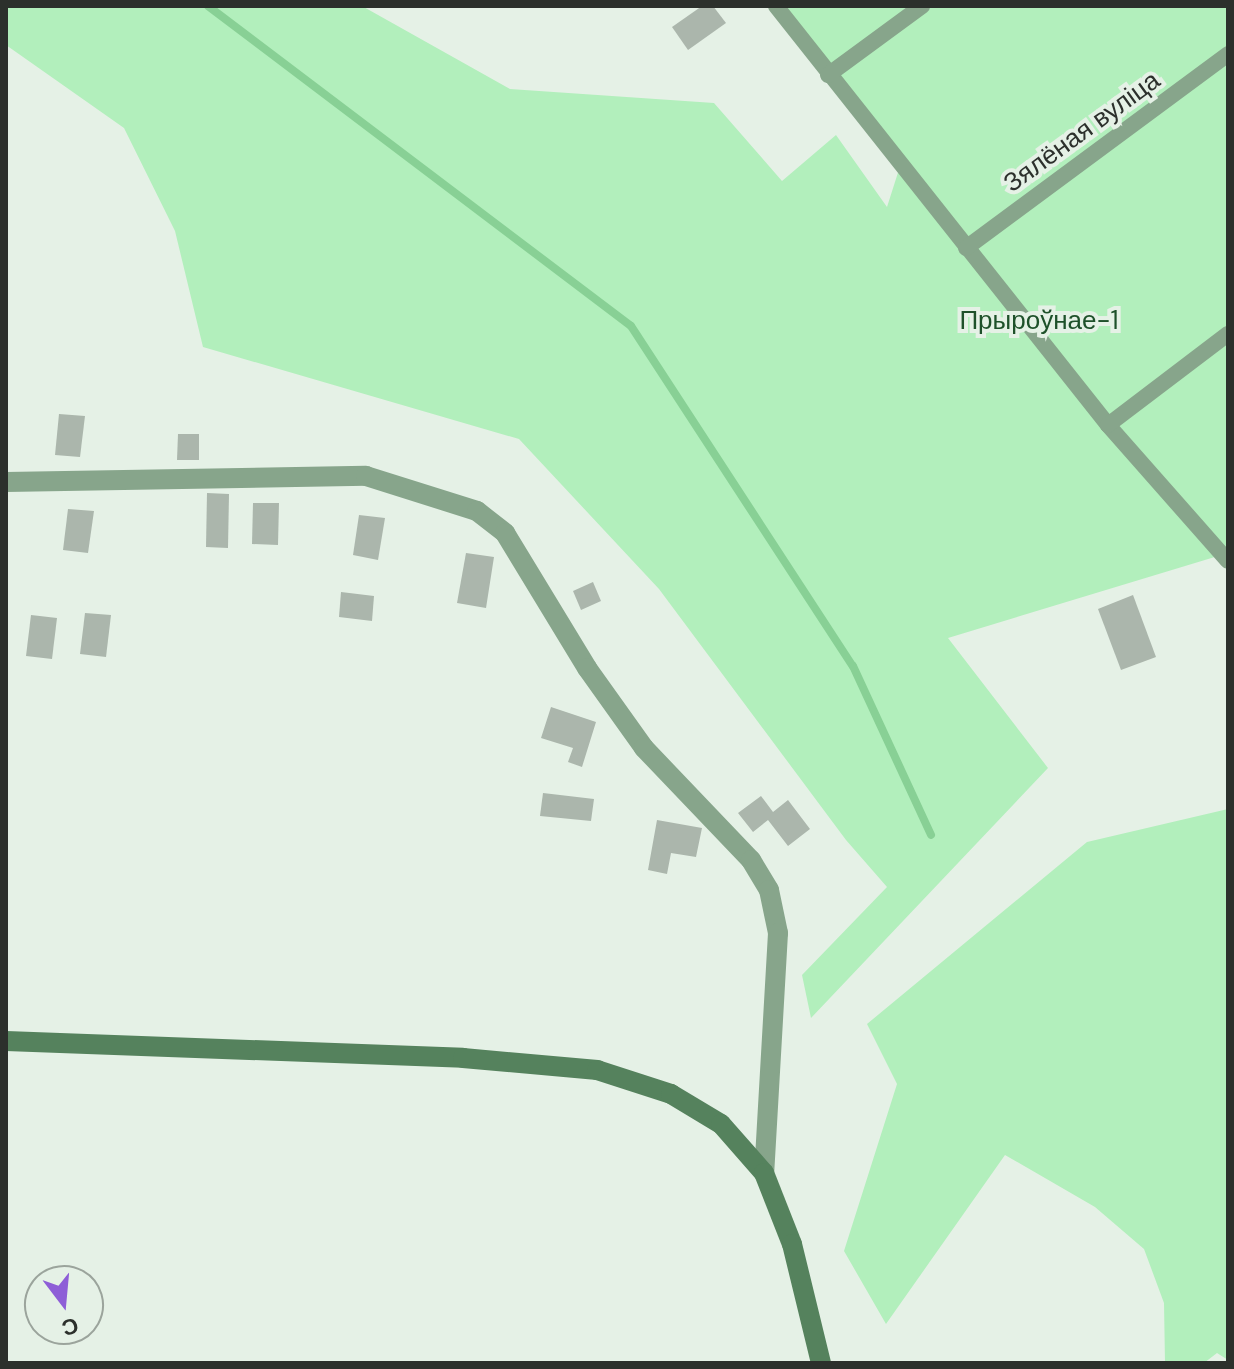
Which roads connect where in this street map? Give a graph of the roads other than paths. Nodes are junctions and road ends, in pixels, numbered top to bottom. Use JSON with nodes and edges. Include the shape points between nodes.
{"nodes":[{"id":1,"x":776,"y":6,"type":"edge"},
{"id":2,"x":922,"y":6,"type":"edge"},
{"id":3,"x":1228,"y":54,"type":"edge"},
{"id":4,"x":828,"y":75,"type":"junction"},
{"id":5,"x":966,"y":248,"type":"junction"},
{"id":6,"x":1228,"y":334,"type":"edge"},
{"id":7,"x":1108,"y":425,"type":"junction"},
{"id":8,"x":6,"y":482,"type":"edge"},
{"id":9,"x":1228,"y":561,"type":"edge"},
{"id":10,"x":6,"y":1041,"type":"edge"},
{"id":11,"x":764,"y":1173,"type":"junction"},
{"id":12,"x":821,"y":1363,"type":"edge"}],
"edges":[{"from":1,"to":4,"type":"lane"},
{"from":2,"to":4,"type":"lane"},
{"from":3,"to":5,"type":"lane","name":"Зялёная вуліца"},
{"from":4,"to":5,"type":"lane"},
{"from":5,"to":7,"type":"lane"},
{"from":6,"to":7,"type":"lane"},
{"from":7,"to":9,"type":"lane"},
{"from":8,"to":11,"type":"street","via":[[366,476],[477,511],[505,533],[587,668],[644,748],[751,860],[769,890],[778,933]]},
{"from":10,"to":11,"type":"street","via":[[463,1058],[597,1070],[671,1094],[721,1124]]},
{"from":11,"to":12,"type":"street","via":[[792,1244]]}]}
